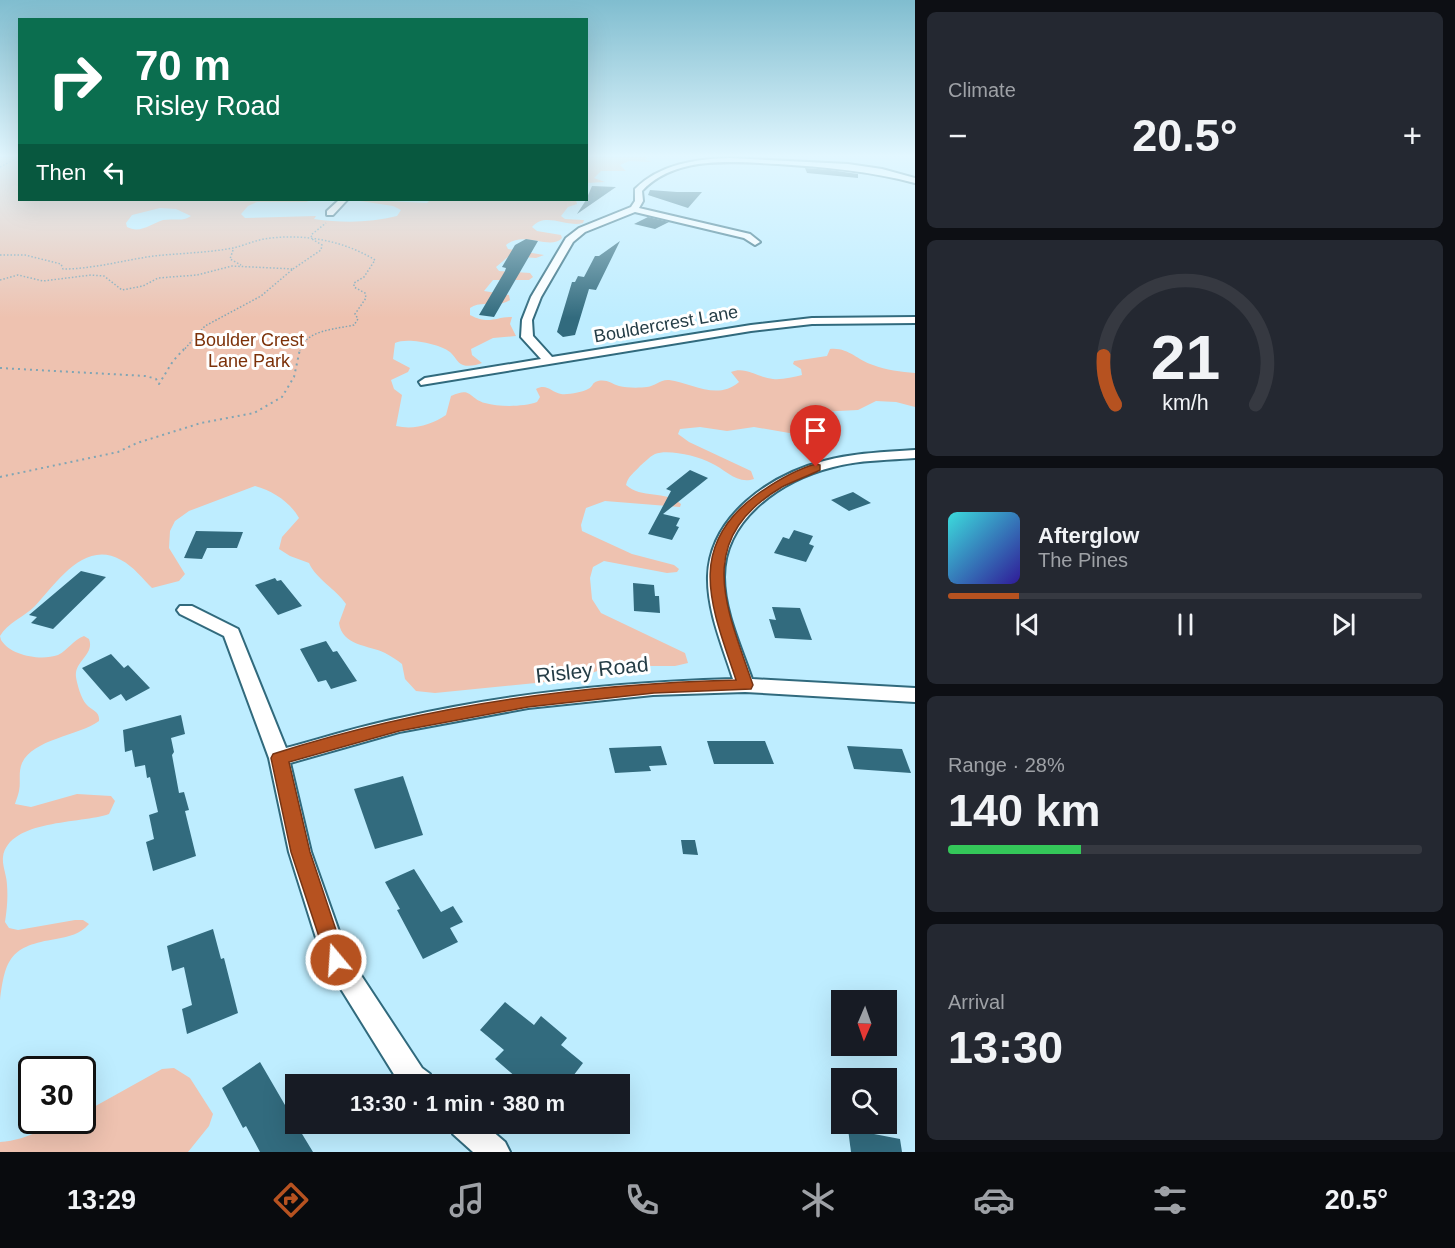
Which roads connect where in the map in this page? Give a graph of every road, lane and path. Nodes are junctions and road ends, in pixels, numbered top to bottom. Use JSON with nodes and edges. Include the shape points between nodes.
{"nodes":[{"id":1,"x":332,"y":211,"type":"edge"},
{"id":2,"x":627,"y":211,"type":"edge"},
{"id":3,"x":645,"y":211,"type":"edge"},
{"id":4,"x":330,"y":213,"type":"joint"},
{"id":5,"x":312,"y":239,"type":"junction"},
{"id":6,"x":755,"y":242,"type":"dead end"},
{"id":7,"x":234,"y":248,"type":"junction"},
{"id":8,"x":0,"y":255,"type":"edge"},
{"id":9,"x":243,"y":266,"type":"junction"},
{"id":10,"x":293,"y":269,"type":"junction"},
{"id":11,"x":0,"y":280,"type":"edge"},
{"id":12,"x":915,"y":320,"type":"edge"},
{"id":13,"x":550,"y":362,"type":"junction"},
{"id":14,"x":0,"y":368,"type":"edge"},
{"id":15,"x":425,"y":382,"type":"dead end"},
{"id":16,"x":915,"y":454,"type":"edge"},
{"id":17,"x":0,"y":477,"type":"edge"},
{"id":18,"x":186,"y":610,"type":"dead end"},
{"id":19,"x":745,"y":685,"type":"junction"},
{"id":20,"x":915,"y":695,"type":"edge"},
{"id":21,"x":279,"y":758,"type":"junction"},
{"id":22,"x":409,"y":1074,"type":"edge"},
{"id":23,"x":475,"y":1134,"type":"edge"},
{"id":24,"x":495,"y":1152,"type":"edge"}],
"edges":[{"from":1,"to":4,"type":"street"},
{"from":2,"to":13,"type":"street","via":[[582,230],[569,240],[536,297],[527,320],[527,337]]},
{"from":3,"to":6,"type":"street","via":[[747,236]]},
{"from":4,"to":5,"type":"path","via":[[326,223],[311,235]]},
{"from":5,"to":7,"type":"path","via":[[261,240]]},
{"from":5,"to":10,"type":"path","via":[[322,245],[321,250]]},
{"from":5,"to":17,"type":"path","via":[[357,249],[375,260],[364,278],[354,283],[366,298],[355,314],[358,319],[354,325],[307,337],[301,344],[294,377],[282,397],[254,413],[201,423],[118,452]]},
{"from":7,"to":8,"type":"path","via":[[153,256],[80,269],[63,269],[61,264],[25,255]]},
{"from":7,"to":9,"type":"path","via":[[230,259]]},
{"from":9,"to":10,"type":"path"},
{"from":9,"to":11,"type":"path","via":[[158,278],[122,290],[100,276],[44,281],[18,275]]},
{"from":10,"to":14,"type":"path","via":[[261,296],[205,326],[173,361],[159,384],[146,376]]},
{"from":12,"to":13,"type":"street","name":"Bouldercrest Lane","via":[[782,324]]},
{"from":13,"to":15,"type":"street","name":"Bouldercrest Lane"},
{"from":16,"to":19,"type":"street","via":[[866,457],[816,467],[778,485],[742,512],[720,545],[716,578],[722,616]]},
{"from":18,"to":21,"type":"street","via":[[232,633]]},
{"from":19,"to":20,"type":"street","name":"Risley Road"},
{"from":19,"to":21,"type":"street","name":"Risley Road","via":[[654,688],[528,701],[399,725]]},
{"from":21,"to":22,"type":"street","via":[[300,852],[336,960]]},
{"from":23,"to":24,"type":"street"}]}
